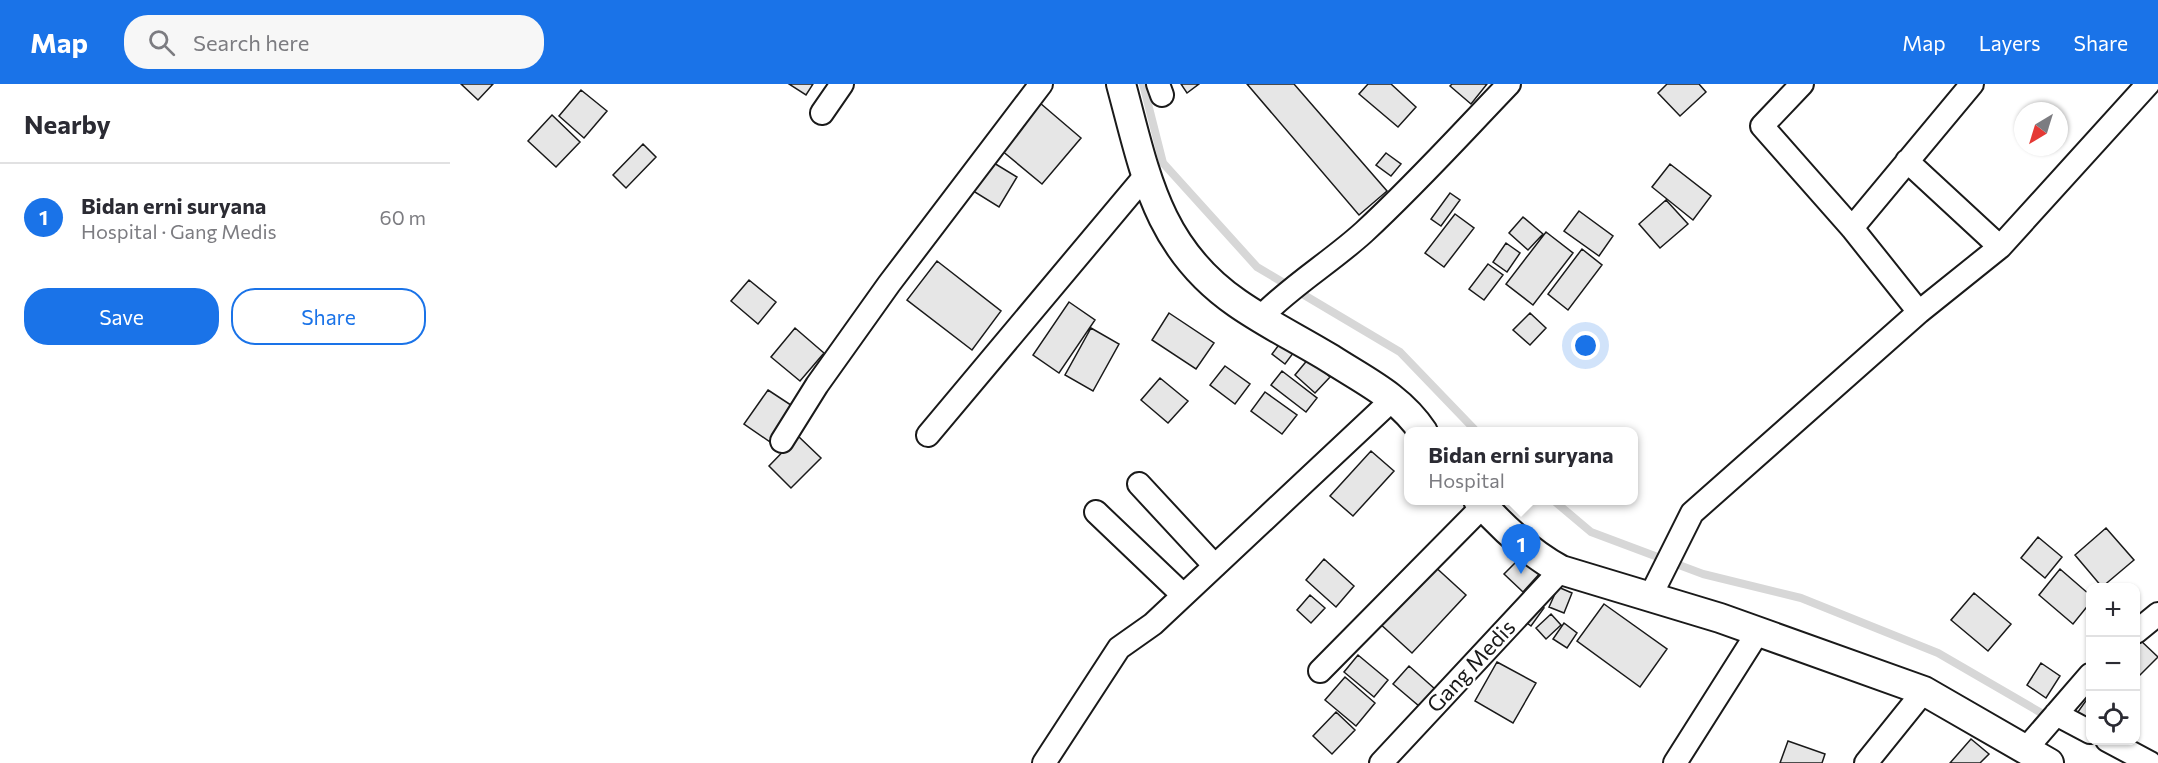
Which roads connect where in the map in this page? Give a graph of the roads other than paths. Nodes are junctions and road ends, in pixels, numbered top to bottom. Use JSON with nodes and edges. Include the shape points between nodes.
{"nodes":[{"id":1,"x":842,"y":84,"type":"edge"},
{"id":2,"x":1041,"y":84,"type":"edge"},
{"id":3,"x":1121,"y":84,"type":"edge"},
{"id":4,"x":1509,"y":84,"type":"edge"},
{"id":5,"x":1802,"y":84,"type":"edge"},
{"id":6,"x":1972,"y":84,"type":"edge"},
{"id":7,"x":2148,"y":84,"type":"edge"},
{"id":8,"x":822,"y":113,"type":"dead end"},
{"id":9,"x":1907,"y":161,"type":"junction"},
{"id":10,"x":1146,"y":175,"type":"junction"},
{"id":11,"x":1852,"y":228,"type":"junction"},
{"id":12,"x":2000,"y":247,"type":"junction"},
{"id":13,"x":1267,"y":310,"type":"junction"},
{"id":14,"x":1919,"y":312,"type":"junction"},
{"id":15,"x":1393,"y":399,"type":"junction"},
{"id":16,"x":1418,"y":427,"type":"edge"},
{"id":17,"x":928,"y":435,"type":"dead end"},
{"id":18,"x":782,"y":441,"type":"dead end"},
{"id":19,"x":1139,"y":484,"type":"dead end"},
{"id":20,"x":1478,"y":505,"type":"edge"},
{"id":21,"x":1482,"y":505,"type":"edge"},
{"id":22,"x":1096,"y":512,"type":"dead end"},
{"id":23,"x":1215,"y":566,"type":"junction"},
{"id":24,"x":1561,"y":570,"type":"junction"},
{"id":25,"x":1183,"y":595,"type":"junction"},
{"id":26,"x":1650,"y":597,"type":"junction"},
{"id":27,"x":2158,"y":614,"type":"edge"},
{"id":28,"x":2140,"y":629,"type":"edge"},
{"id":29,"x":1758,"y":632,"type":"junction"},
{"id":30,"x":1320,"y":671,"type":"dead end"},
{"id":31,"x":2086,"y":681,"type":"edge"},
{"id":32,"x":1924,"y":691,"type":"junction"},
{"id":33,"x":2055,"y":716,"type":"junction"},
{"id":34,"x":2086,"y":730,"type":"edge"},
{"id":35,"x":2115,"y":745,"type":"edge"},
{"id":36,"x":2037,"y":750,"type":"edge"},
{"id":37,"x":1044,"y":763,"type":"edge"},
{"id":38,"x":1381,"y":763,"type":"edge"},
{"id":39,"x":1675,"y":763,"type":"edge"},
{"id":40,"x":1866,"y":763,"type":"edge"},
{"id":41,"x":2150,"y":763,"type":"edge"}],
"edges":[{"from":1,"to":8,"type":"street"},
{"from":2,"to":18,"type":"street","via":[[889,284]]},
{"from":3,"to":10,"type":"street"},
{"from":4,"to":13,"type":"street","via":[[1437,163],[1362,234]]},
{"from":5,"to":11,"type":"street","via":[[1762,126]]},
{"from":6,"to":9,"type":"street"},
{"from":7,"to":12,"type":"street"},
{"from":9,"to":11,"type":"street"},
{"from":9,"to":12,"type":"street"},
{"from":10,"to":13,"type":"street","via":[[1168,231],[1189,260],[1237,303]]},
{"from":10,"to":17,"type":"street"},
{"from":11,"to":14,"type":"street"},
{"from":12,"to":14,"type":"street"},
{"from":13,"to":15,"type":"street"},
{"from":14,"to":26,"type":"street","via":[[1692,513]]},
{"from":15,"to":16,"type":"street"},
{"from":15,"to":23,"type":"street"},
{"from":19,"to":23,"type":"street"},
{"from":20,"to":30,"type":"street"},
{"from":21,"to":24,"type":"street","via":[[1504,528]]},
{"from":22,"to":25,"type":"street"},
{"from":23,"to":25,"type":"street"},
{"from":24,"to":26,"type":"street"},
{"from":24,"to":38,"type":"street","name":"Gang Medis"},
{"from":25,"to":37,"type":"street","via":[[1153,624],[1119,648]]},
{"from":26,"to":29,"type":"street"},
{"from":27,"to":28,"type":"street"},
{"from":29,"to":32,"type":"street"},
{"from":29,"to":39,"type":"street"},
{"from":31,"to":33,"type":"street"},
{"from":32,"to":36,"type":"street"},
{"from":32,"to":40,"type":"street"},
{"from":33,"to":34,"type":"street"},
{"from":33,"to":36,"type":"street"},
{"from":35,"to":41,"type":"street"}]}
